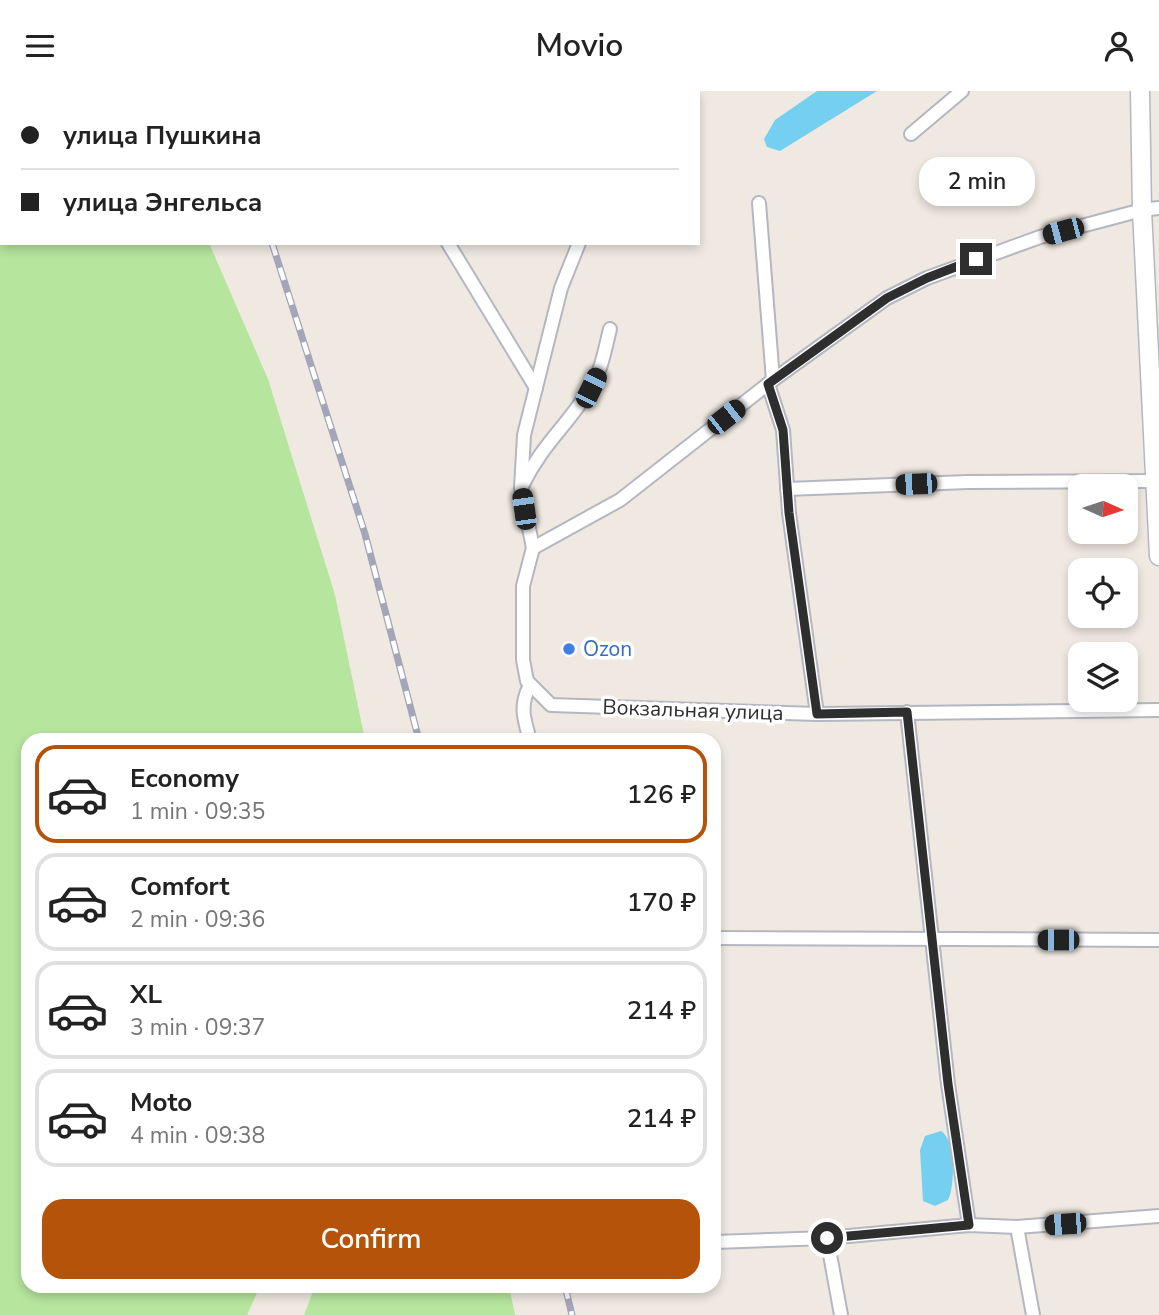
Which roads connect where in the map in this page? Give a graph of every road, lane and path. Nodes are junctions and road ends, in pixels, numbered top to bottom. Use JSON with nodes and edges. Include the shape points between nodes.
{"nodes":[{"id":1,"x":962,"y":91,"type":"edge"},
{"id":2,"x":1139,"y":91,"type":"edge"},
{"id":3,"x":911,"y":134,"type":"dead end"},
{"id":4,"x":758,"y":203,"type":"dead end"},
{"id":5,"x":1150,"y":209,"type":"edge"},
{"id":6,"x":449,"y":245,"type":"edge"},
{"id":7,"x":578,"y":245,"type":"edge"},
{"id":8,"x":610,"y":330,"type":"dead end"},
{"id":9,"x":771,"y":382,"type":"junction"},
{"id":10,"x":536,"y":389,"type":"junction"},
{"id":11,"x":1157,"y":477,"type":"edge"},
{"id":12,"x":521,"y":488,"type":"junction"},
{"id":13,"x":787,"y":489,"type":"junction"},
{"id":14,"x":533,"y":548,"type":"junction"},
{"id":15,"x":1159,"y":556,"type":"edge"},
{"id":16,"x":530,"y":685,"type":"junction"},
{"id":17,"x":1159,"y":710,"type":"edge"},
{"id":18,"x":907,"y":712,"type":"junction"},
{"id":19,"x":817,"y":714,"type":"junction"},
{"id":20,"x":528,"y":733,"type":"edge"},
{"id":21,"x":721,"y":938,"type":"edge"},
{"id":22,"x":1159,"y":940,"type":"edge"},
{"id":23,"x":931,"y":941,"type":"junction"},
{"id":24,"x":1159,"y":1216,"type":"edge"},
{"id":25,"x":969,"y":1225,"type":"junction"},
{"id":26,"x":1017,"y":1227,"type":"junction"},
{"id":27,"x":827,"y":1238,"type":"junction"},
{"id":28,"x":721,"y":1242,"type":"edge"},
{"id":29,"x":841,"y":1315,"type":"edge"},
{"id":30,"x":1033,"y":1315,"type":"edge"}],
"edges":[{"from":1,"to":3,"type":"street"},
{"from":2,"to":5,"type":"main road"},
{"from":4,"to":9,"type":"street"},
{"from":5,"to":9,"type":"street","via":[[1040,237],[927,278],[887,298]]},
{"from":5,"to":11,"type":"main road"},
{"from":6,"to":10,"type":"street"},
{"from":7,"to":10,"type":"street","via":[[561,288]]},
{"from":8,"to":12,"type":"street","via":[[591,388],[541,450]]},
{"from":9,"to":13,"type":"street","via":[[783,430]]},
{"from":9,"to":14,"type":"street","via":[[620,500]]},
{"from":10,"to":12,"type":"street","via":[[524,435]]},
{"from":11,"to":13,"type":"street"},
{"from":11,"to":15,"type":"main road"},
{"from":12,"to":14,"type":"street"},
{"from":13,"to":19,"type":"street"},
{"from":14,"to":16,"type":"street","via":[[523,586],[523,660]]},
{"from":16,"to":19,"type":"street","name":"Вокзальная улица","via":[[551,705]]},
{"from":16,"to":20,"type":"street","via":[[521,711]]},
{"from":17,"to":18,"type":"street","name":"Вокзальная улица"},
{"from":18,"to":19,"type":"street","name":"Вокзальная улица"},
{"from":18,"to":23,"type":"street"},
{"from":21,"to":23,"type":"street"},
{"from":22,"to":23,"type":"street"},
{"from":23,"to":25,"type":"street"},
{"from":24,"to":26,"type":"street"},
{"from":25,"to":26,"type":"street"},
{"from":25,"to":27,"type":"street"},
{"from":26,"to":30,"type":"street"},
{"from":27,"to":28,"type":"street"},
{"from":27,"to":29,"type":"street"}]}
